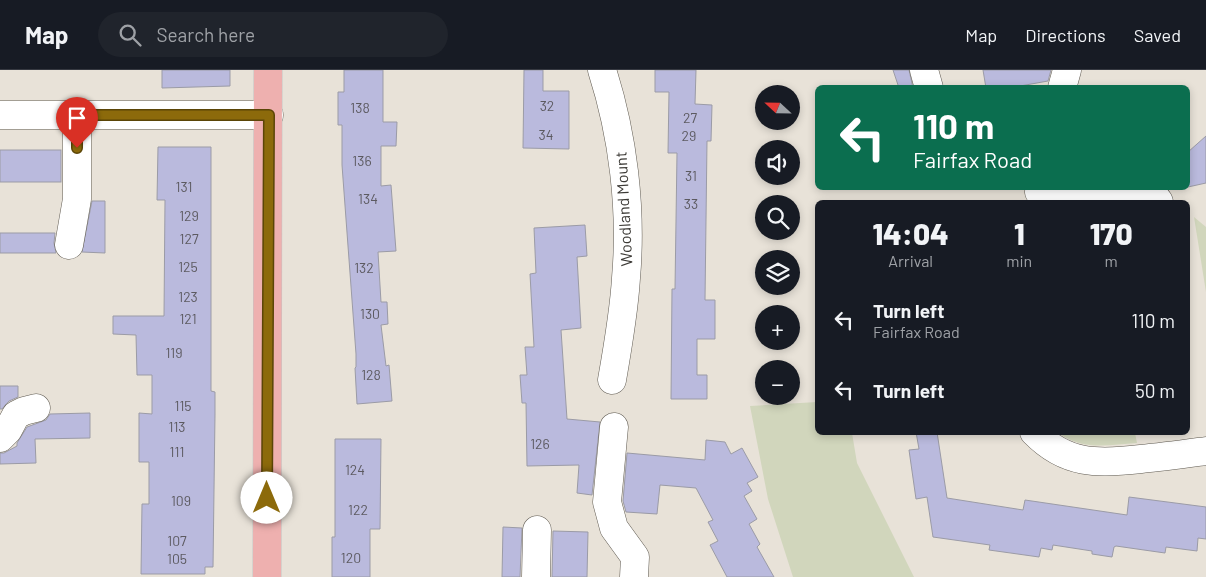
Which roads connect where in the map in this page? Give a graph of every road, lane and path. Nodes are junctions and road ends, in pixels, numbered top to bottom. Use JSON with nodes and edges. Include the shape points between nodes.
{"nodes":[{"id":1,"x":268,"y":70,"type":"edge"},
{"id":2,"x":602,"y":70,"type":"edge"},
{"id":3,"x":924,"y":70,"type":"edge"},
{"id":4,"x":1066,"y":70,"type":"edge"},
{"id":5,"x":929,"y":85,"type":"edge"},
{"id":6,"x":1063,"y":85,"type":"edge"},
{"id":7,"x":0,"y":115,"type":"edge"},
{"id":8,"x":77,"y":115,"type":"junction"},
{"id":9,"x":269,"y":115,"type":"junction"},
{"id":10,"x":1122,"y":190,"type":"edge"},
{"id":11,"x":1141,"y":190,"type":"edge"},
{"id":12,"x":1038,"y":194,"type":"edge"},
{"id":13,"x":1158,"y":200,"type":"edge"},
{"id":14,"x":69,"y":245,"type":"dead end"},
{"id":15,"x":612,"y":380,"type":"dead end"},
{"id":16,"x":36,"y":408,"type":"dead end"},
{"id":17,"x":614,"y":427,"type":"dead end"},
{"id":18,"x":1037,"y":435,"type":"edge"},
{"id":19,"x":0,"y":438,"type":"edge"},
{"id":20,"x":1206,"y":450,"type":"edge"},
{"id":21,"x":537,"y":530,"type":"dead end"},
{"id":22,"x":634,"y":567,"type":"edge"},
{"id":23,"x":267,"y":577,"type":"edge"},
{"id":24,"x":536,"y":577,"type":"edge"}],
"edges":[{"from":1,"to":9,"type":"main road"},
{"from":2,"to":15,"type":"street","name":"Woodland Mount","via":[[621,147],[627,217],[627,276]]},
{"from":3,"to":5,"type":"street"},
{"from":4,"to":6,"type":"street"},
{"from":7,"to":8,"type":"street"},
{"from":8,"to":9,"type":"street"},
{"from":8,"to":14,"type":"street","via":[[77,199]]},
{"from":9,"to":23,"type":"main road"},
{"from":10,"to":12,"type":"street","via":[[1059,198]]},
{"from":11,"to":13,"type":"street"},
{"from":16,"to":19,"type":"street","via":[[16,415]]},
{"from":17,"to":22,"type":"street","via":[[607,502],[614,528]]},
{"from":18,"to":20,"type":"street","via":[[1062,453],[1092,462],[1112,463]]},
{"from":21,"to":24,"type":"street"}]}
